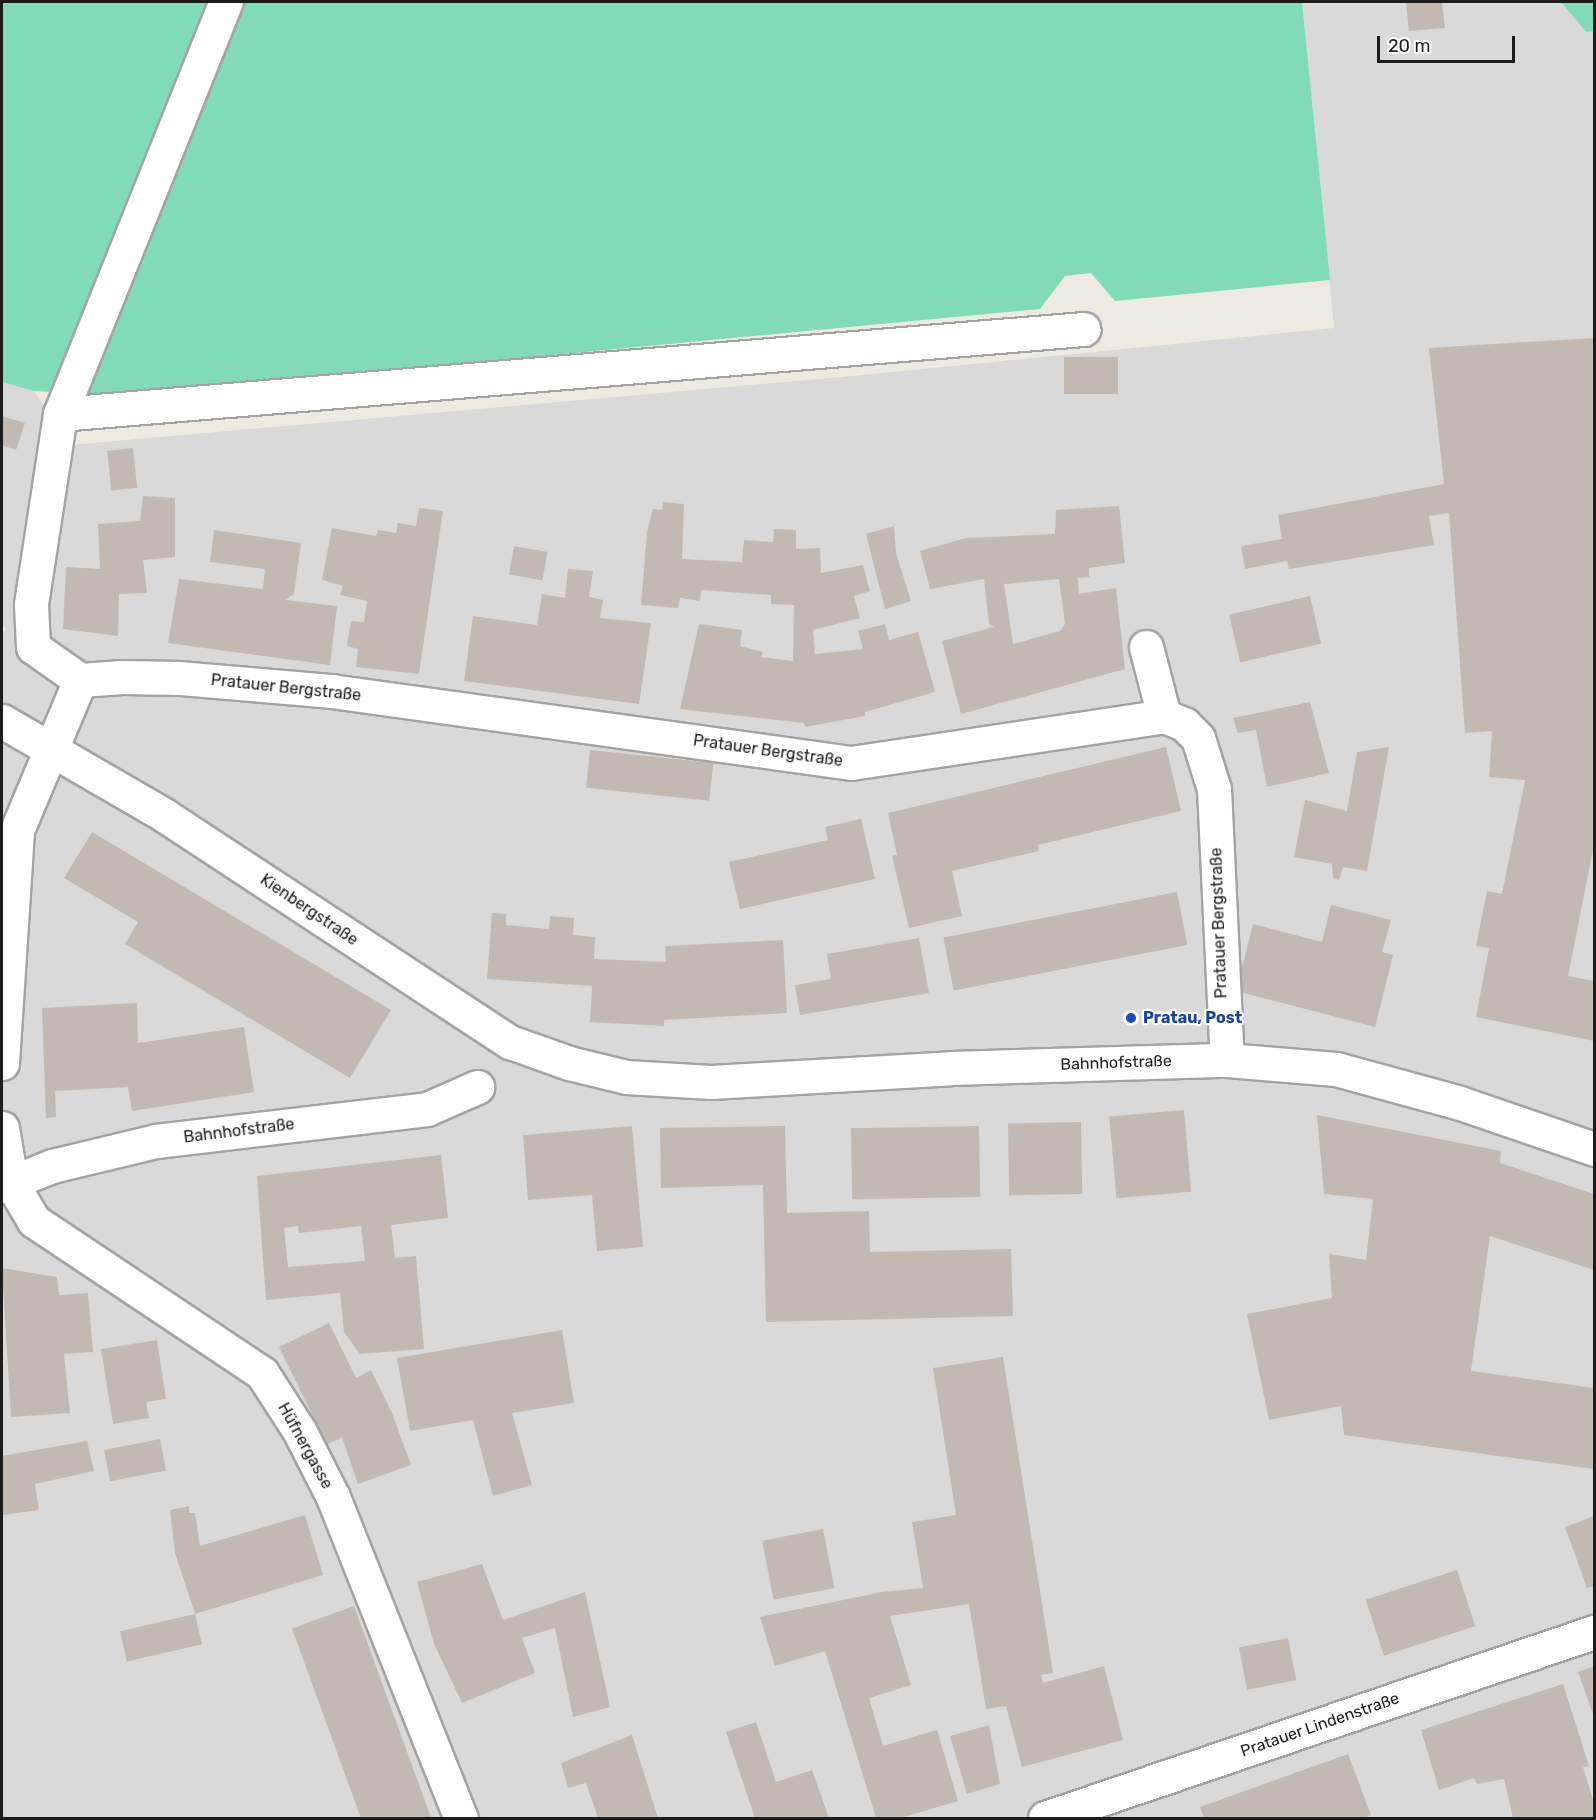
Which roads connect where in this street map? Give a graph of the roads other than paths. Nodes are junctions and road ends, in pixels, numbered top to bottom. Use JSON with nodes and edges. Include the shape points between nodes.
{"nodes":[{"id":1,"x":226,"y":2,"type":"edge"},
{"id":2,"x":1083,"y":329,"type":"dead end"},
{"id":3,"x":60,"y":414,"type":"junction"},
{"id":4,"x":1146,"y":647,"type":"dead end"},
{"id":5,"x":80,"y":680,"type":"junction"},
{"id":6,"x":1164,"y":716,"type":"junction"},
{"id":7,"x":2,"y":722,"type":"edge"},
{"id":8,"x":50,"y":748,"type":"junction"},
{"id":9,"x":1227,"y":1060,"type":"junction"},
{"id":10,"x":2,"y":1063,"type":"edge"},
{"id":11,"x":626,"y":1077,"type":"joint"},
{"id":12,"x":477,"y":1087,"type":"dead end"},
{"id":13,"x":2,"y":1128,"type":"edge"},
{"id":14,"x":1594,"y":1149,"type":"edge"},
{"id":15,"x":6,"y":1184,"type":"edge"},
{"id":16,"x":1594,"y":1632,"type":"edge"},
{"id":17,"x":461,"y":1818,"type":"edge"},
{"id":18,"x":1045,"y":1818,"type":"edge"}],
"edges":[{"from":1,"to":3,"type":"street"},
{"from":2,"to":3,"type":"street"},
{"from":3,"to":5,"type":"street","via":[[31,604],[33,647]]},
{"from":4,"to":6,"type":"street"},
{"from":5,"to":6,"type":"street","name":"Pratauer Bergstraße","via":[[180,678],[331,691],[851,763]]},
{"from":5,"to":8,"type":"street"},
{"from":6,"to":9,"type":"street","name":"Pratauer Bergstraße","via":[[1184,724],[1198,738],[1214,789]]},
{"from":7,"to":8,"type":"street","name":"Kienbergstraße"},
{"from":8,"to":10,"type":"street","via":[[17,830]]},
{"from":8,"to":11,"type":"street","name":"Kienbergstraße","via":[[164,815],[510,1042]]},
{"from":9,"to":11,"type":"street","name":"Bahnhofstraße","via":[[951,1068],[711,1082]]},
{"from":9,"to":14,"type":"street","name":"Bahnhofstraße","via":[[1336,1069],[1460,1103]]},
{"from":12,"to":15,"type":"street","name":"Bahnhofstraße","via":[[427,1109],[156,1141],[52,1166]]},
{"from":13,"to":15,"type":"street"},
{"from":15,"to":17,"type":"street","name":"Hüfnergasse","via":[[34,1221],[262,1373],[300,1432],[333,1497]]},
{"from":16,"to":18,"type":"street","name":"Pratauer Lindenstraße"}]}
